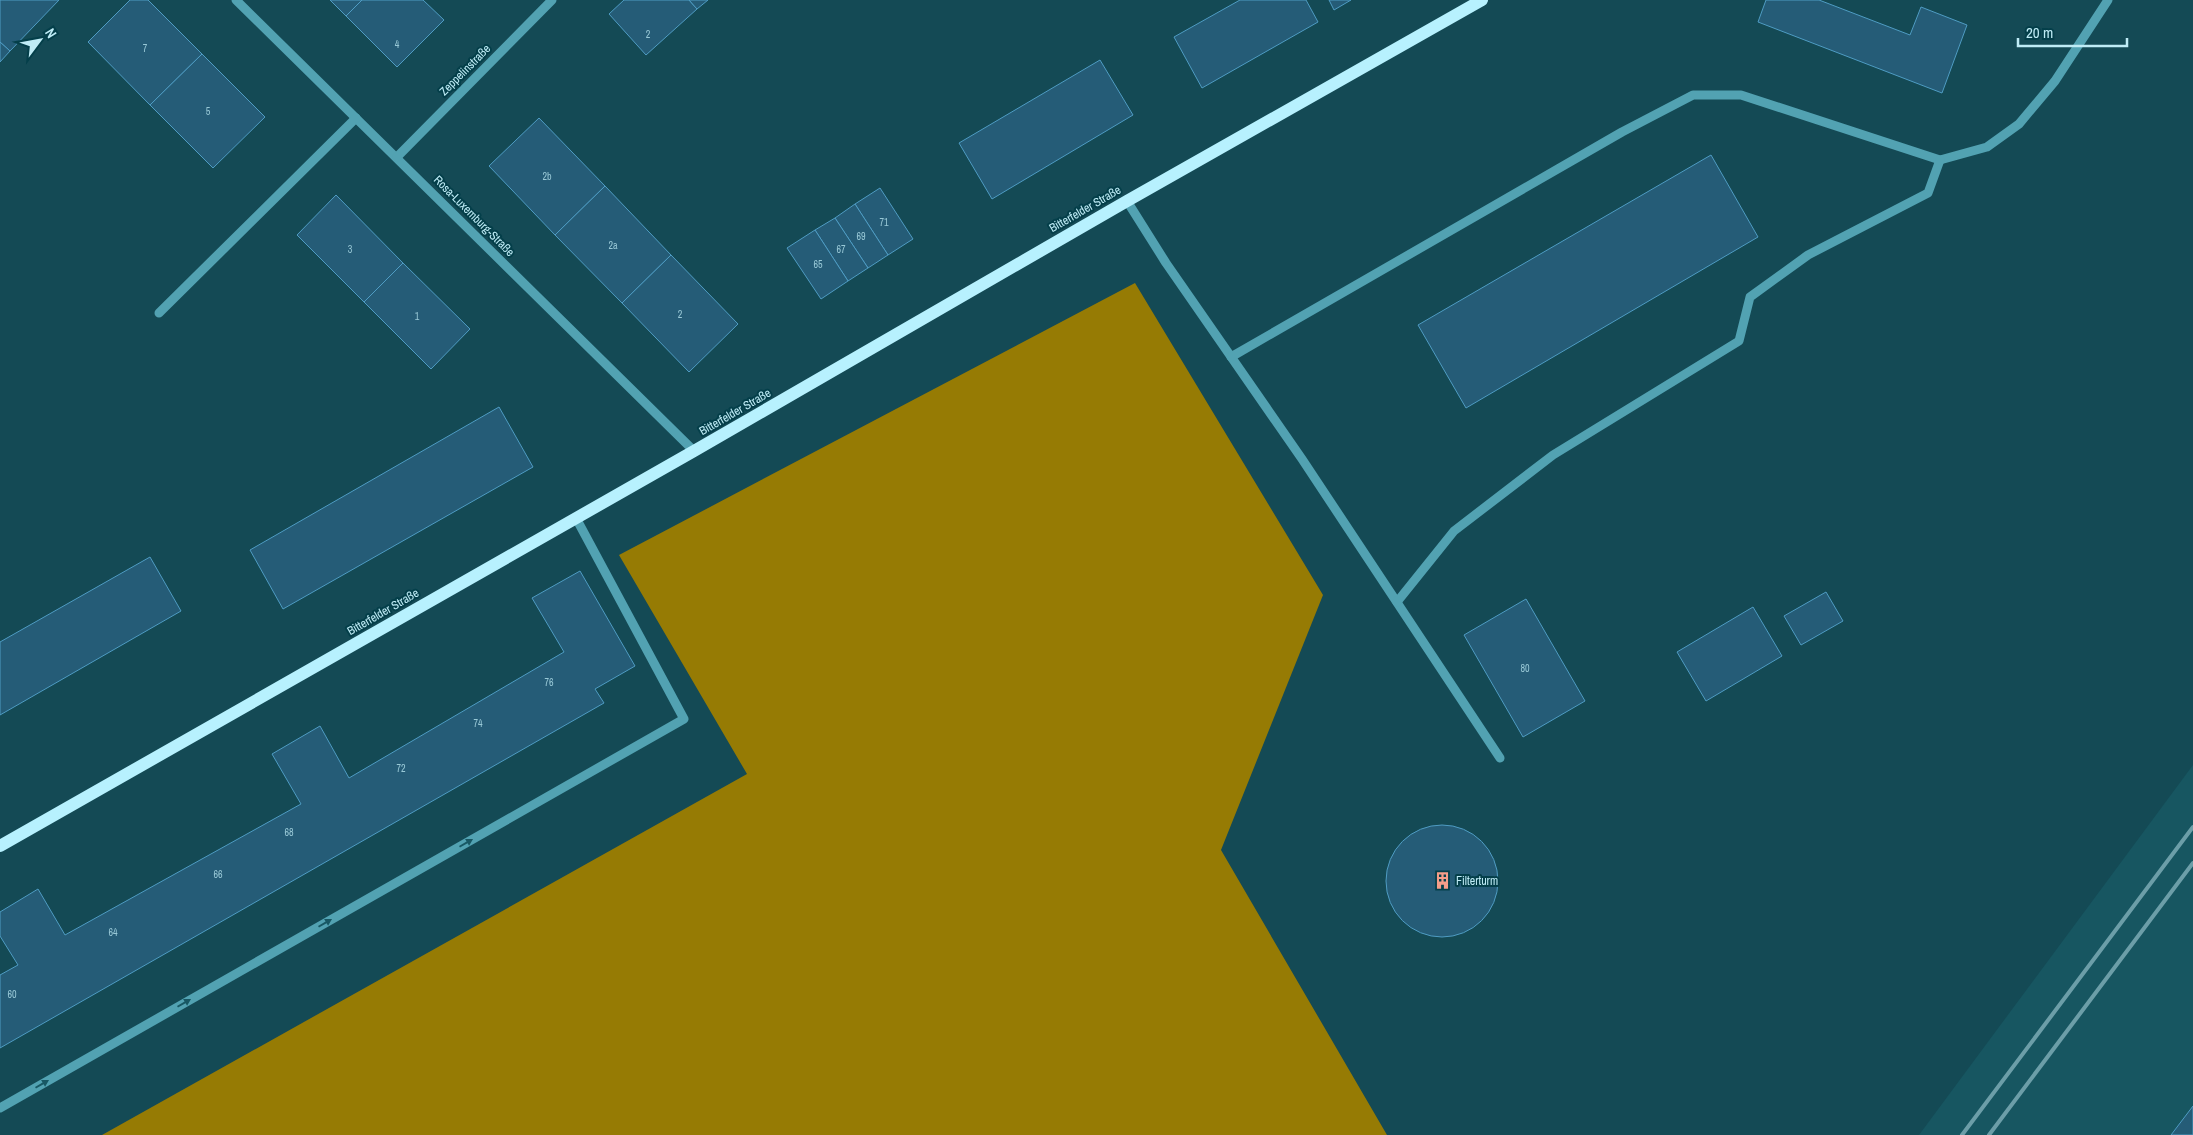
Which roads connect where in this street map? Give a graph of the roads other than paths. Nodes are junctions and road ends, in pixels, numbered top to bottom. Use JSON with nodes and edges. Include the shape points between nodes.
{"nodes":[{"id":1,"x":236,"y":0,"type":"edge"},
{"id":2,"x":552,"y":0,"type":"edge"},
{"id":3,"x":1482,"y":0,"type":"edge"},
{"id":4,"x":2108,"y":0,"type":"edge"},
{"id":5,"x":356,"y":118,"type":"junction"},
{"id":6,"x":397,"y":157,"type":"junction"},
{"id":7,"x":1940,"y":160,"type":"junction"},
{"id":8,"x":1127,"y":201,"type":"junction"},
{"id":9,"x":159,"y":313,"type":"dead end"},
{"id":10,"x":1231,"y":357,"type":"junction"},
{"id":11,"x":694,"y":451,"type":"junction"},
{"id":12,"x":576,"y":518,"type":"junction"},
{"id":13,"x":1397,"y":602,"type":"junction"},
{"id":14,"x":1500,"y":758,"type":"dead end"},
{"id":15,"x":0,"y":846,"type":"edge"},
{"id":16,"x":0,"y":1108,"type":"edge"}],
"edges":[{"from":1,"to":5,"type":"street","name":"Rosa-Luxemburg-Straße"},
{"from":2,"to":6,"type":"street","name":"Zeppelinstraße"},
{"from":3,"to":8,"type":"main road","name":"Bitterfelder Straße"},
{"from":4,"to":7,"type":"street","via":[[2055,81],[2019,124],[1987,147]]},
{"from":5,"to":6,"type":"street","name":"Rosa-Luxemburg-Straße"},
{"from":5,"to":9,"type":"street"},
{"from":6,"to":11,"type":"street","name":"Rosa-Luxemburg-Straße"},
{"from":7,"to":10,"type":"street","via":[[1741,95],[1693,95],[1622,132]]},
{"from":7,"to":13,"type":"street","via":[[1928,193],[1808,256],[1750,297],[1739,341],[1553,455],[1454,531]]},
{"from":8,"to":10,"type":"street"},
{"from":8,"to":11,"type":"main road","name":"Bitterfelder Straße"},
{"from":10,"to":13,"type":"street"},
{"from":11,"to":12,"type":"main road","name":"Bitterfelder Straße"},
{"from":12,"to":15,"type":"main road","name":"Bitterfelder Straße"},
{"from":16,"to":12,"type":"street","one_way":true,"via":[[684,719]]},
{"from":13,"to":14,"type":"street"}]}
